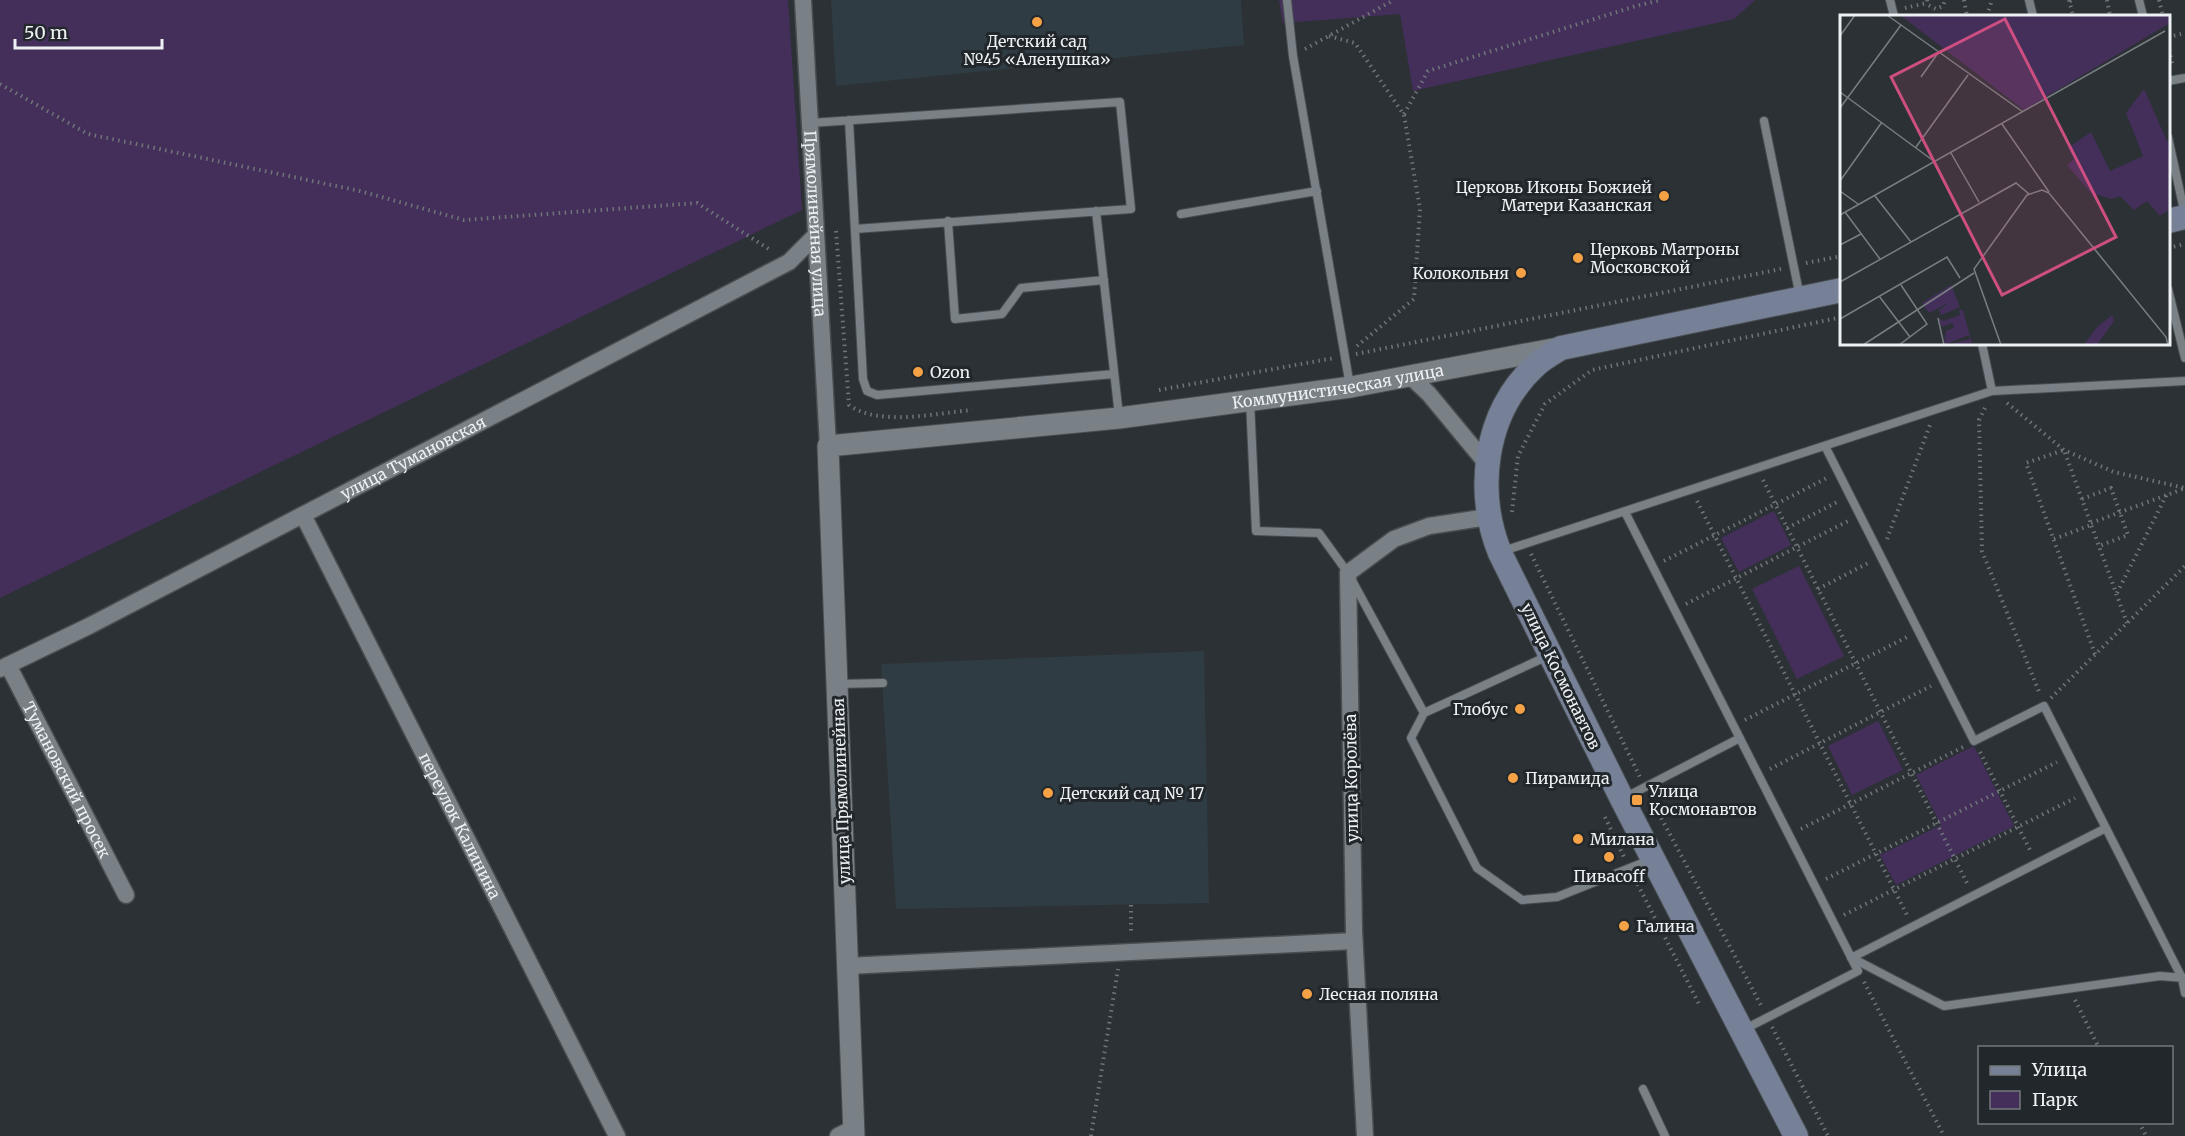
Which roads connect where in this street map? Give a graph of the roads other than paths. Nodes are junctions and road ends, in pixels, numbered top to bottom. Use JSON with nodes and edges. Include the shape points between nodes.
{"nodes":[{"id":1,"x":803,"y":0,"type":"edge"},
{"id":2,"x":1287,"y":0,"type":"edge"},
{"id":3,"x":1890,"y":0,"type":"edge"},
{"id":4,"x":2029,"y":0,"type":"edge"},
{"id":5,"x":2139,"y":0,"type":"edge"},
{"id":6,"x":1893,"y":14,"type":"edge"},
{"id":7,"x":2033,"y":15,"type":"edge"},
{"id":8,"x":2143,"y":15,"type":"edge"},
{"id":9,"x":849,"y":120,"type":"junction"},
{"id":10,"x":1764,"y":121,"type":"dead end"},
{"id":11,"x":810,"y":123,"type":"junction"},
{"id":12,"x":2170,"y":143,"type":"edge"},
{"id":13,"x":1317,"y":191,"type":"junction"},
{"id":14,"x":1096,"y":211,"type":"junction"},
{"id":15,"x":1181,"y":214,"type":"dead end"},
{"id":16,"x":2185,"y":216,"type":"edge"},
{"id":17,"x":948,"y":221,"type":"junction"},
{"id":18,"x":2170,"y":221,"type":"edge"},
{"id":19,"x":855,"y":229,"type":"junction"},
{"id":20,"x":816,"y":235,"type":"junction"},
{"id":21,"x":1104,"y":280,"type":"junction"},
{"id":22,"x":1840,"y":290,"type":"edge"},
{"id":23,"x":2170,"y":293,"type":"edge"},
{"id":24,"x":1801,"y":299,"type":"junction"},
{"id":25,"x":1982,"y":345,"type":"edge"},
{"id":26,"x":1561,"y":348,"type":"junction"},
{"id":27,"x":2185,"y":358,"type":"edge"},
{"id":28,"x":1114,"y":374,"type":"junction"},
{"id":29,"x":1410,"y":376,"type":"junction"},
{"id":30,"x":2185,"y":381,"type":"edge"},
{"id":31,"x":1351,"y":387,"type":"junction"},
{"id":32,"x":1992,"y":391,"type":"junction"},
{"id":33,"x":1250,"y":400,"type":"junction"},
{"id":34,"x":1119,"y":418,"type":"junction"},
{"id":35,"x":828,"y":446,"type":"junction"},
{"id":36,"x":1825,"y":446,"type":"junction"},
{"id":37,"x":1486,"y":463,"type":"junction"},
{"id":38,"x":1625,"y":512,"type":"junction"},
{"id":39,"x":303,"y":514,"type":"junction"},
{"id":40,"x":1488,"y":517,"type":"junction"},
{"id":41,"x":1500,"y":553,"type":"junction"},
{"id":42,"x":1348,"y":573,"type":"junction"},
{"id":43,"x":1551,"y":655,"type":"junction"},
{"id":44,"x":4,"y":667,"type":"edge"},
{"id":45,"x":883,"y":683,"type":"dead end"},
{"id":46,"x":837,"y":684,"type":"junction"},
{"id":47,"x":1424,"y":713,"type":"junction"},
{"id":48,"x":1740,"y":738,"type":"junction"},
{"id":49,"x":1622,"y":799,"type":"junction"},
{"id":50,"x":2106,"y":828,"type":"junction"},
{"id":51,"x":1653,"y":858,"type":"junction"},
{"id":52,"x":126,"y":895,"type":"dead end"},
{"id":53,"x":1354,"y":941,"type":"junction"},
{"id":54,"x":1851,"y":957,"type":"junction"},
{"id":55,"x":847,"y":966,"type":"junction"},
{"id":56,"x":2183,"y":978,"type":"edge"},
{"id":57,"x":2185,"y":993,"type":"edge"},
{"id":58,"x":1742,"y":1031,"type":"junction"},
{"id":59,"x":1643,"y":1089,"type":"dead end"},
{"id":60,"x":849,"y":1133,"type":"edge"},
{"id":61,"x":617,"y":1136,"type":"edge"},
{"id":62,"x":1365,"y":1136,"type":"edge"},
{"id":63,"x":1665,"y":1136,"type":"edge"},
{"id":64,"x":1796,"y":1136,"type":"edge"}],
"edges":[{"from":1,"to":11,"type":"street","name":"Прямолинейная улица"},
{"from":2,"to":13,"type":"lane"},
{"from":3,"to":6,"type":"lane"},
{"from":4,"to":7,"type":"lane"},
{"from":5,"to":8,"type":"lane"},
{"from":9,"to":11,"type":"lane"},
{"from":9,"to":14,"type":"lane","via":[[1120,102],[1131,209]]},
{"from":9,"to":19,"type":"lane"},
{"from":10,"to":24,"type":"lane"},
{"from":11,"to":20,"type":"street","name":"Прямолинейная улица"},
{"from":12,"to":16,"type":"lane"},
{"from":13,"to":15,"type":"lane"},
{"from":13,"to":31,"type":"lane"},
{"from":14,"to":17,"type":"lane"},
{"from":14,"to":21,"type":"lane"},
{"from":16,"to":18,"type":"main road"},
{"from":17,"to":19,"type":"lane"},
{"from":17,"to":21,"type":"lane","via":[[955,319],[1002,314],[1021,288]]},
{"from":19,"to":28,"type":"lane","via":[[863,379],[867,391],[877,395]]},
{"from":20,"to":35,"type":"street","name":"Прямолинейная улица"},
{"from":20,"to":39,"type":"street","name":"улица Тумановская","via":[[789,262]]},
{"from":21,"to":28,"type":"lane"},
{"from":22,"to":24,"type":"main road","name":"Коммунистическая улица"},
{"from":23,"to":27,"type":"lane"},
{"from":24,"to":26,"type":"main road","name":"Коммунистическая улица"},
{"from":25,"to":32,"type":"lane"},
{"from":26,"to":29,"type":"street","name":"Коммунистическая улица"},
{"from":26,"to":37,"type":"main road","name":"улица Космонавтов","via":[[1535,365],[1512,393]]},
{"from":28,"to":34,"type":"lane"},
{"from":29,"to":31,"type":"street","name":"Коммунистическая улица"},
{"from":29,"to":37,"type":"street"},
{"from":30,"to":32,"type":"lane"},
{"from":31,"to":33,"type":"street","name":"Коммунистическая улица"},
{"from":32,"to":36,"type":"lane"},
{"from":33,"to":34,"type":"street","name":"Коммунистическая улица"},
{"from":33,"to":42,"type":"lane","via":[[1256,531],[1318,532]]},
{"from":34,"to":35,"type":"street","name":"Коммунистическая улица"},
{"from":35,"to":46,"type":"street","name":"улица Прямолинейная"},
{"from":36,"to":38,"type":"lane"},
{"from":36,"to":50,"type":"lane","via":[[1974,741],[2044,705]]},
{"from":37,"to":40,"type":"main road","name":"улица Космонавтов"},
{"from":38,"to":41,"type":"lane"},
{"from":38,"to":48,"type":"lane"},
{"from":39,"to":44,"type":"street","name":"улица Тумановская"},
{"from":39,"to":61,"type":"street","name":"переулок Калинина"},
{"from":40,"to":41,"type":"main road","name":"улица Космонавтов"},
{"from":40,"to":42,"type":"street","via":[[1429,526],[1394,539]]},
{"from":41,"to":43,"type":"main road","name":"улица Космонавтов"},
{"from":42,"to":47,"type":"lane"},
{"from":42,"to":53,"type":"street","name":"улица Королёва"},
{"from":43,"to":47,"type":"lane"},
{"from":43,"to":49,"type":"main road","name":"улица Космонавтов"},
{"from":44,"to":52,"type":"street","name":"Тумановский просек"},
{"from":45,"to":46,"type":"lane"},
{"from":46,"to":55,"type":"street","name":"улица Прямолинейная"},
{"from":47,"to":51,"type":"lane","via":[[1411,738],[1477,868],[1522,900],[1557,897]]},
{"from":48,"to":49,"type":"lane"},
{"from":48,"to":54,"type":"lane"},
{"from":49,"to":51,"type":"main road","name":"улица Космонавтов"},
{"from":50,"to":54,"type":"lane"},
{"from":50,"to":56,"type":"lane"},
{"from":51,"to":58,"type":"main road","name":"улица Космонавтов"},
{"from":53,"to":55,"type":"street"},
{"from":53,"to":62,"type":"street","name":"улица Королёва"},
{"from":54,"to":56,"type":"lane","via":[[1944,1006],[2160,976]]},
{"from":54,"to":58,"type":"lane","via":[[1858,971]]},
{"from":55,"to":60,"type":"street","name":"улица Прямолинейная"},
{"from":56,"to":57,"type":"lane"},
{"from":58,"to":64,"type":"main road","name":"улица Космонавтов"},
{"from":59,"to":63,"type":"lane"}]}
